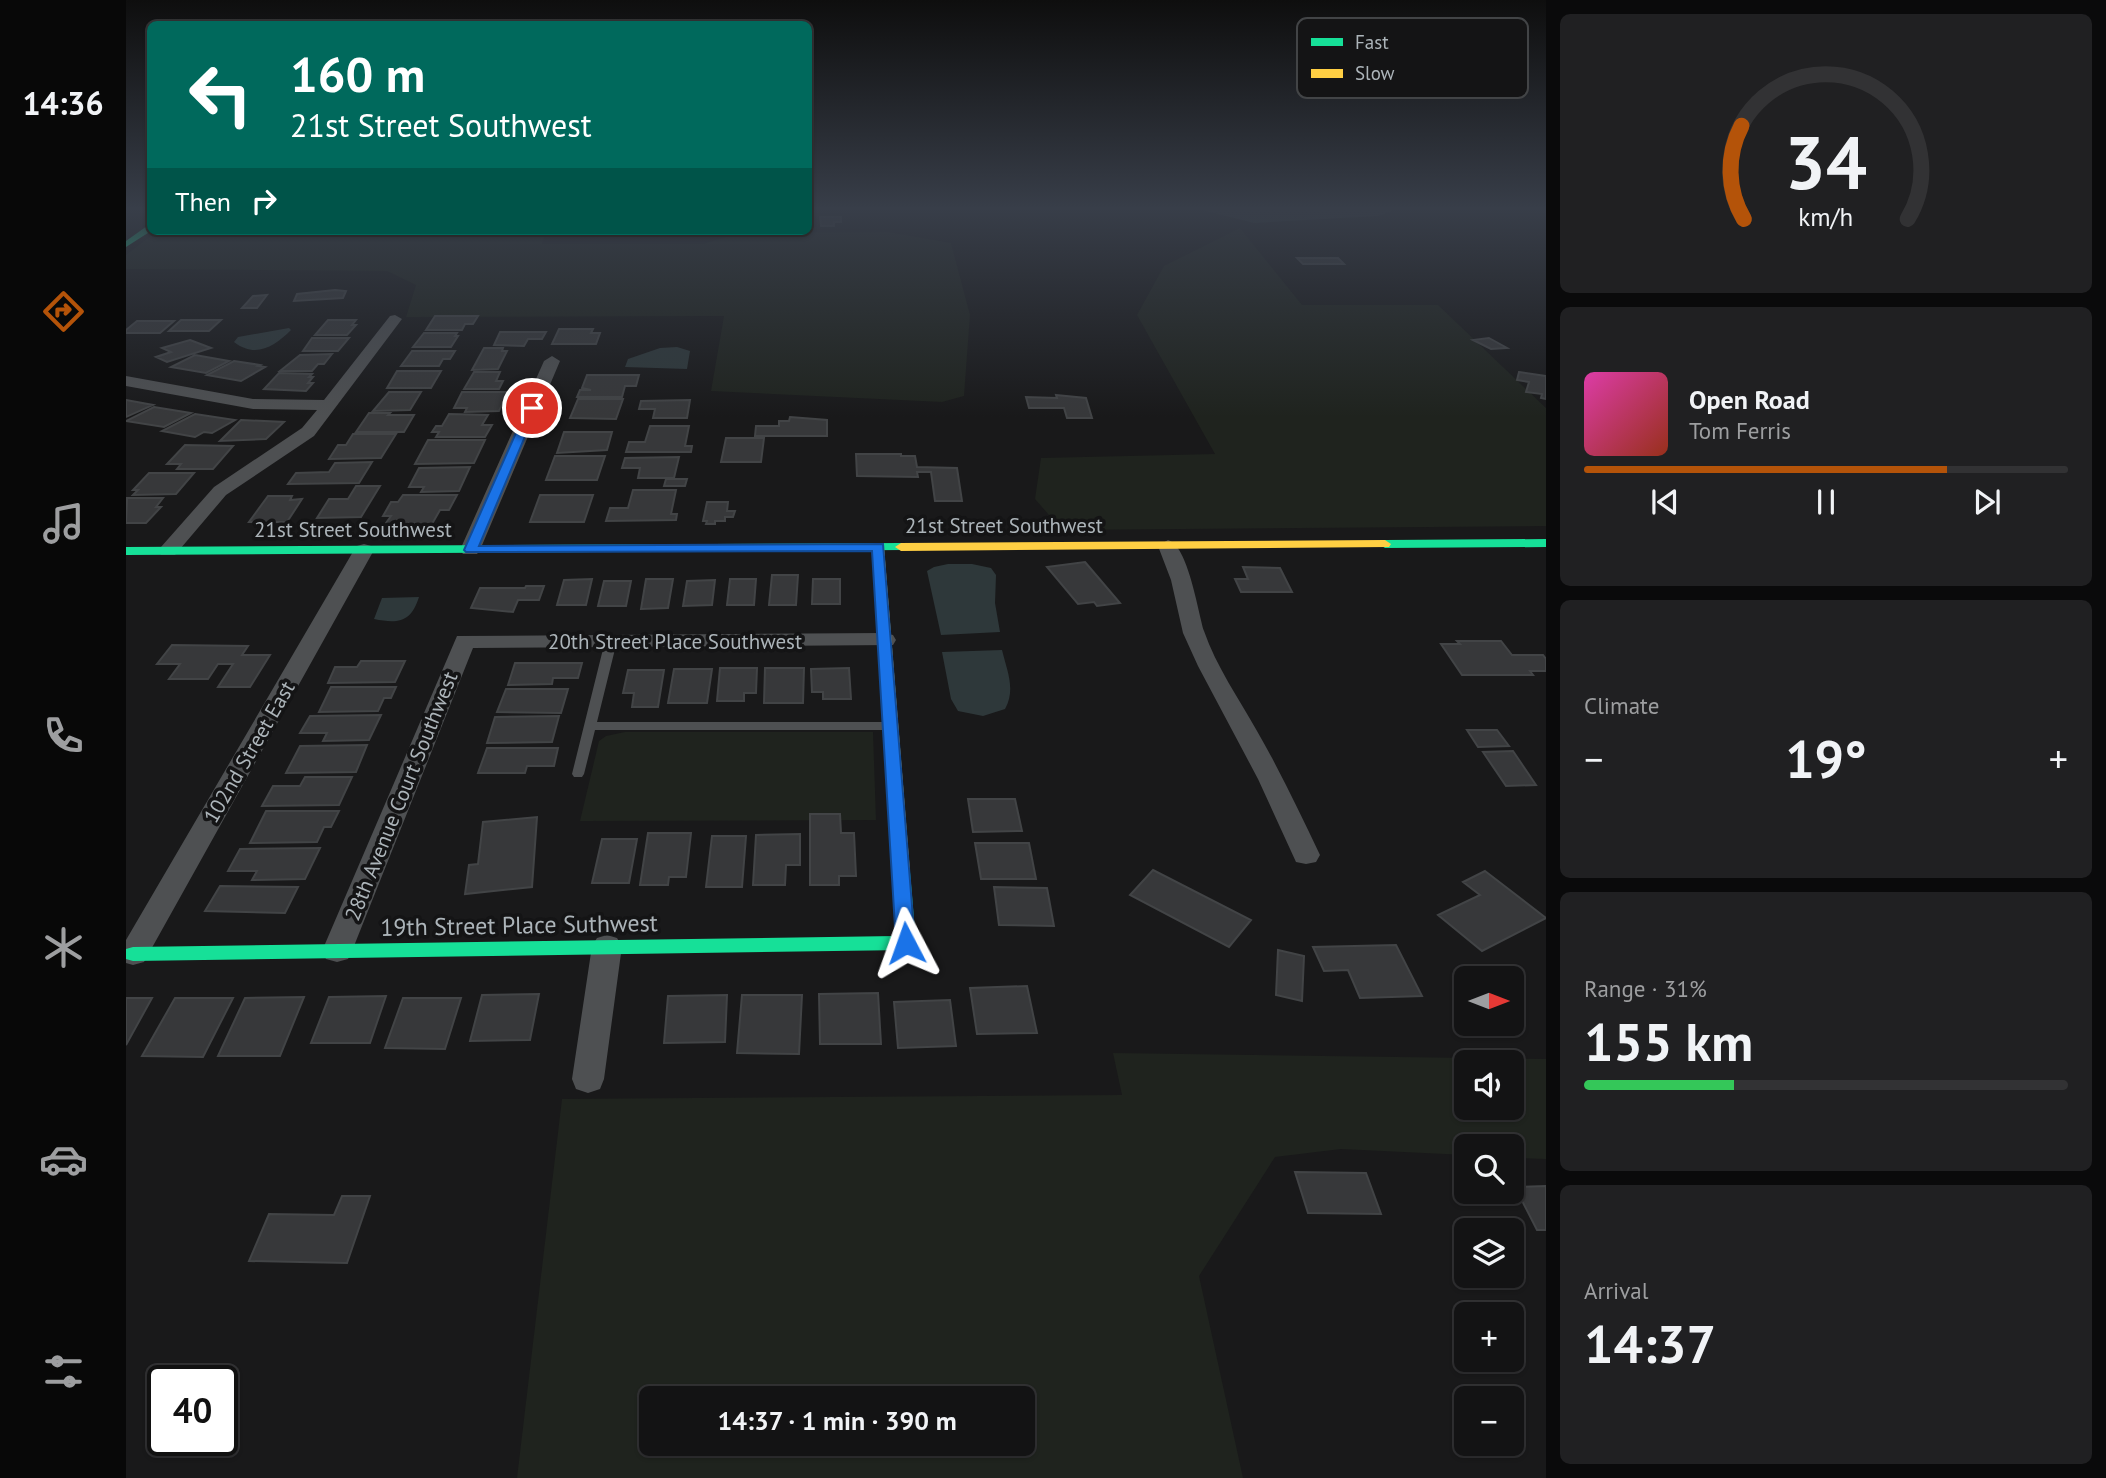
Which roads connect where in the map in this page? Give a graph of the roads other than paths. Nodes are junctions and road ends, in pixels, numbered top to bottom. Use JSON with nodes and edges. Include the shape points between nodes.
{"nodes":[{"id":1,"x":395,"y":319,"type":"dead end"},
{"id":2,"x":552,"y":361,"type":"dead end"},
{"id":3,"x":126,"y":381,"type":"edge"},
{"id":4,"x":329,"y":405,"type":"junction"},
{"id":5,"x":1546,"y":543,"type":"edge"},
{"id":6,"x":1168,"y":545,"type":"junction"},
{"id":7,"x":878,"y":547,"type":"junction"},
{"id":8,"x":364,"y":550,"type":"junction"},
{"id":9,"x":471,"y":550,"type":"junction"},
{"id":10,"x":126,"y":551,"type":"edge"},
{"id":11,"x":168,"y":551,"type":"junction"},
{"id":12,"x":885,"y":640,"type":"junction"},
{"id":13,"x":465,"y":641,"type":"joint"},
{"id":14,"x":611,"y":641,"type":"junction"},
{"id":15,"x":589,"y":726,"type":"junction"},
{"id":16,"x":891,"y":726,"type":"junction"},
{"id":17,"x":578,"y":774,"type":"dead end"},
{"id":18,"x":1306,"y":855,"type":"dead end"},
{"id":19,"x":607,"y":946,"type":"junction"},
{"id":20,"x":337,"y":951,"type":"junction"},
{"id":21,"x":134,"y":954,"type":"joint"},
{"id":22,"x":588,"y":1079,"type":"dead end"}],
"edges":[{"from":1,"to":4,"type":"street"},
{"from":2,"to":9,"type":"street"},
{"from":3,"to":4,"type":"street","via":[[253,404]]},
{"from":4,"to":11,"type":"street","via":[[293,444],[220,491]]},
{"from":5,"to":6,"type":"street","name":"21st Street Southwest"},
{"from":6,"to":7,"type":"street","name":"21st Street Southwest"},
{"from":6,"to":18,"type":"street","via":[[1194,633]]},
{"from":7,"to":9,"type":"street","name":"21st Street Southwest"},
{"from":7,"to":12,"type":"street"},
{"from":8,"to":9,"type":"street","name":"21st Street Southwest"},
{"from":8,"to":11,"type":"street","name":"21st Street Southwest"},
{"from":8,"to":21,"type":"street","name":"102nd Street East"},
{"from":10,"to":11,"type":"street","name":"21st Street Southwest"},
{"from":12,"to":14,"type":"street","name":"20th Street Place Southwest"},
{"from":12,"to":16,"type":"street"},
{"from":13,"to":14,"type":"street","name":"20th Street Place Southwest"},
{"from":13,"to":20,"type":"street","name":"28th Avenue Court Southwest"},
{"from":14,"to":15,"type":"lane"},
{"from":15,"to":16,"type":"lane"},
{"from":15,"to":17,"type":"lane"},
{"from":16,"to":19,"type":"street","name":"19th Street Place Suthwest","via":[[906,943]]},
{"from":19,"to":20,"type":"street","name":"19th Street Place Suthwest"},
{"from":19,"to":22,"type":"street"},
{"from":20,"to":21,"type":"street","name":"19th Street Place Suthwest"}]}
